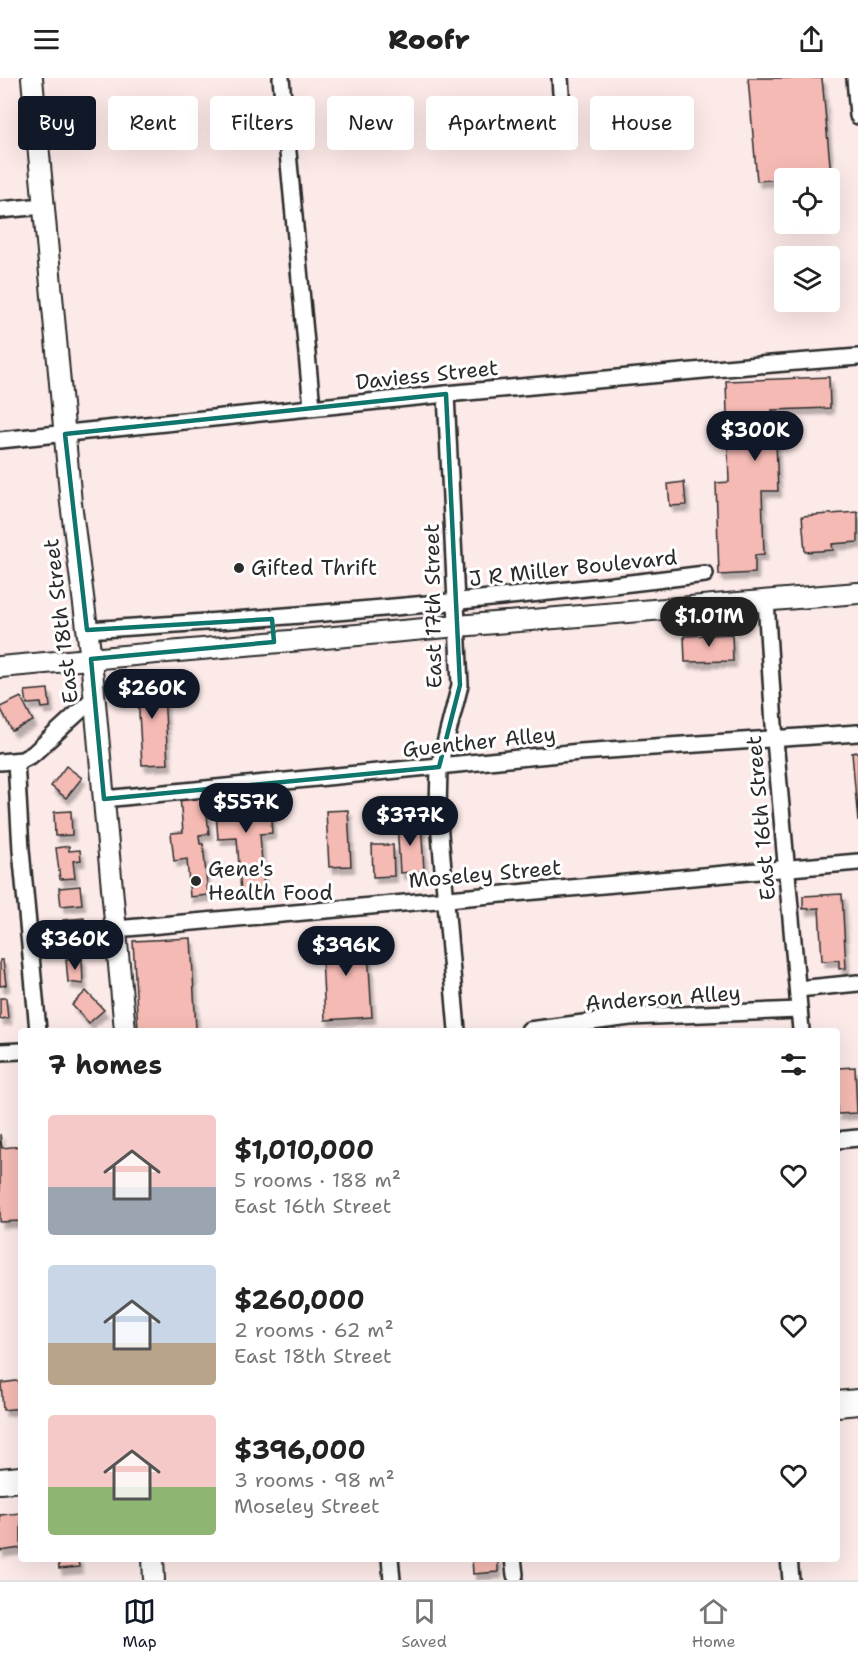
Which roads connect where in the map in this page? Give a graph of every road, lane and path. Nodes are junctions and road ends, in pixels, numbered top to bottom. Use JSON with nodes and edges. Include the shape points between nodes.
{"nodes":[{"id":1,"x":32,"y":78,"type":"edge"},
{"id":2,"x":281,"y":78,"type":"edge"},
{"id":3,"x":855,"y":78,"type":"edge"},
{"id":4,"x":858,"y":116,"type":"edge"},
{"id":5,"x":43,"y":206,"type":"junction"},
{"id":6,"x":0,"y":210,"type":"edge"},
{"id":7,"x":858,"y":357,"type":"edge"},
{"id":8,"x":447,"y":394,"type":"junction"},
{"id":9,"x":312,"y":407,"type":"junction"},
{"id":10,"x":64,"y":434,"type":"junction"},
{"id":11,"x":0,"y":440,"type":"edge"},
{"id":12,"x":705,"y":574,"type":"dead end"},
{"id":13,"x":858,"y":593,"type":"edge"},
{"id":14,"x":456,"y":602,"type":"junction"},
{"id":15,"x":766,"y":602,"type":"junction"},
{"id":16,"x":272,"y":618,"type":"junction"},
{"id":17,"x":458,"y":626,"type":"junction"},
{"id":18,"x":87,"y":630,"type":"junction"},
{"id":19,"x":274,"y":642,"type":"junction"},
{"id":20,"x":92,"y":659,"type":"junction"},
{"id":21,"x":0,"y":668,"type":"edge"},
{"id":22,"x":95,"y":698,"type":"junction"},
{"id":23,"x":858,"y":733,"type":"edge"},
{"id":24,"x":775,"y":740,"type":"junction"},
{"id":25,"x":16,"y":761,"type":"junction"},
{"id":26,"x":0,"y":762,"type":"edge"},
{"id":27,"x":439,"y":767,"type":"junction"},
{"id":28,"x":104,"y":799,"type":"junction"},
{"id":29,"x":858,"y":862,"type":"edge"},
{"id":30,"x":786,"y":868,"type":"junction"},
{"id":31,"x":445,"y":899,"type":"junction"},
{"id":32,"x":116,"y":928,"type":"junction"},
{"id":33,"x":858,"y":983,"type":"edge"},
{"id":34,"x":798,"y":989,"type":"junction"},
{"id":35,"x":800,"y":1010,"type":"junction"},
{"id":36,"x":38,"y":1028,"type":"edge"},
{"id":37,"x":125,"y":1028,"type":"edge"},
{"id":38,"x":457,"y":1028,"type":"edge"},
{"id":39,"x":545,"y":1028,"type":"edge"},
{"id":40,"x":801,"y":1028,"type":"edge"},
{"id":41,"x":18,"y":1051,"type":"edge"},
{"id":42,"x":0,"y":1052,"type":"edge"},
{"id":43,"x":858,"y":1138,"type":"edge"},
{"id":44,"x":840,"y":1140,"type":"edge"},
{"id":45,"x":858,"y":1402,"type":"edge"},
{"id":46,"x":840,"y":1404,"type":"edge"},
{"id":47,"x":18,"y":1479,"type":"edge"},
{"id":48,"x":0,"y":1481,"type":"edge"},
{"id":49,"x":153,"y":1562,"type":"edge"},
{"id":50,"x":390,"y":1562,"type":"edge"},
{"id":51,"x":513,"y":1562,"type":"edge"},
{"id":52,"x":789,"y":1562,"type":"edge"},
{"id":53,"x":515,"y":1575,"type":"dead end"},
{"id":54,"x":153,"y":1580,"type":"edge"},
{"id":55,"x":392,"y":1580,"type":"edge"},
{"id":56,"x":791,"y":1580,"type":"edge"}],
"edges":[{"from":1,"to":5,"type":"street","name":"East 18th Street"},
{"from":2,"to":9,"type":"street"},
{"from":3,"to":4,"type":"street"},
{"from":5,"to":6,"type":"street"},
{"from":5,"to":10,"type":"street","name":"East 18th Street"},
{"from":7,"to":8,"type":"street","name":"Daviess Street"},
{"from":8,"to":9,"type":"street","name":"Daviess Street"},
{"from":8,"to":14,"type":"street","name":"East 17th Street"},
{"from":9,"to":10,"type":"street","name":"Daviess Street"},
{"from":10,"to":11,"type":"street","name":"Daviess Street"},
{"from":10,"to":18,"type":"street","name":"East 18th Street"},
{"from":12,"to":14,"type":"street","name":"J R Miller Boulevard"},
{"from":13,"to":15,"type":"street"},
{"from":14,"to":16,"type":"street","name":"J R Miller Boulevard"},
{"from":14,"to":17,"type":"street","name":"East 17th Street"},
{"from":15,"to":17,"type":"street"},
{"from":15,"to":24,"type":"street","name":"East 16th Street"},
{"from":16,"to":18,"type":"street","name":"J R Miller Boulevard"},
{"from":16,"to":19,"type":"street"},
{"from":17,"to":19,"type":"street"},
{"from":17,"to":27,"type":"street","name":"East 17th Street","via":[[460,685]]},
{"from":18,"to":20,"type":"street","name":"East 18th Street"},
{"from":19,"to":20,"type":"street"},
{"from":20,"to":21,"type":"street"},
{"from":20,"to":22,"type":"street","name":"East 18th Street"},
{"from":22,"to":25,"type":"street","via":[[33,754]]},
{"from":22,"to":28,"type":"street","name":"East 18th Street"},
{"from":23,"to":24,"type":"street","name":"Guenther Alley"},
{"from":24,"to":27,"type":"street","name":"Guenther Alley","via":[[580,752]]},
{"from":24,"to":30,"type":"street","name":"East 16th Street"},
{"from":25,"to":26,"type":"street"},
{"from":25,"to":36,"type":"street"},
{"from":27,"to":28,"type":"street","name":"Guenther Alley"},
{"from":27,"to":31,"type":"street","name":"East 17th Street"},
{"from":28,"to":32,"type":"street","name":"East 18th Street"},
{"from":29,"to":30,"type":"street","name":"Moseley Street"},
{"from":30,"to":31,"type":"street","name":"Moseley Street"},
{"from":30,"to":34,"type":"street","name":"East 16th Street"},
{"from":31,"to":32,"type":"street","name":"Moseley Street"},
{"from":31,"to":38,"type":"street","name":"East 17th Street"},
{"from":32,"to":37,"type":"street","name":"East 18th Street"},
{"from":33,"to":34,"type":"street"},
{"from":34,"to":35,"type":"street","name":"East 16th Street"},
{"from":35,"to":39,"type":"street","name":"Anderson Alley","via":[[630,1017]]},
{"from":35,"to":40,"type":"street","name":"East 16th Street"},
{"from":41,"to":42,"type":"street"},
{"from":43,"to":44,"type":"street"},
{"from":45,"to":46,"type":"main road"},
{"from":47,"to":48,"type":"main road"},
{"from":49,"to":54,"type":"street"},
{"from":50,"to":55,"type":"street"},
{"from":51,"to":53,"type":"street"},
{"from":52,"to":56,"type":"street"}]}
